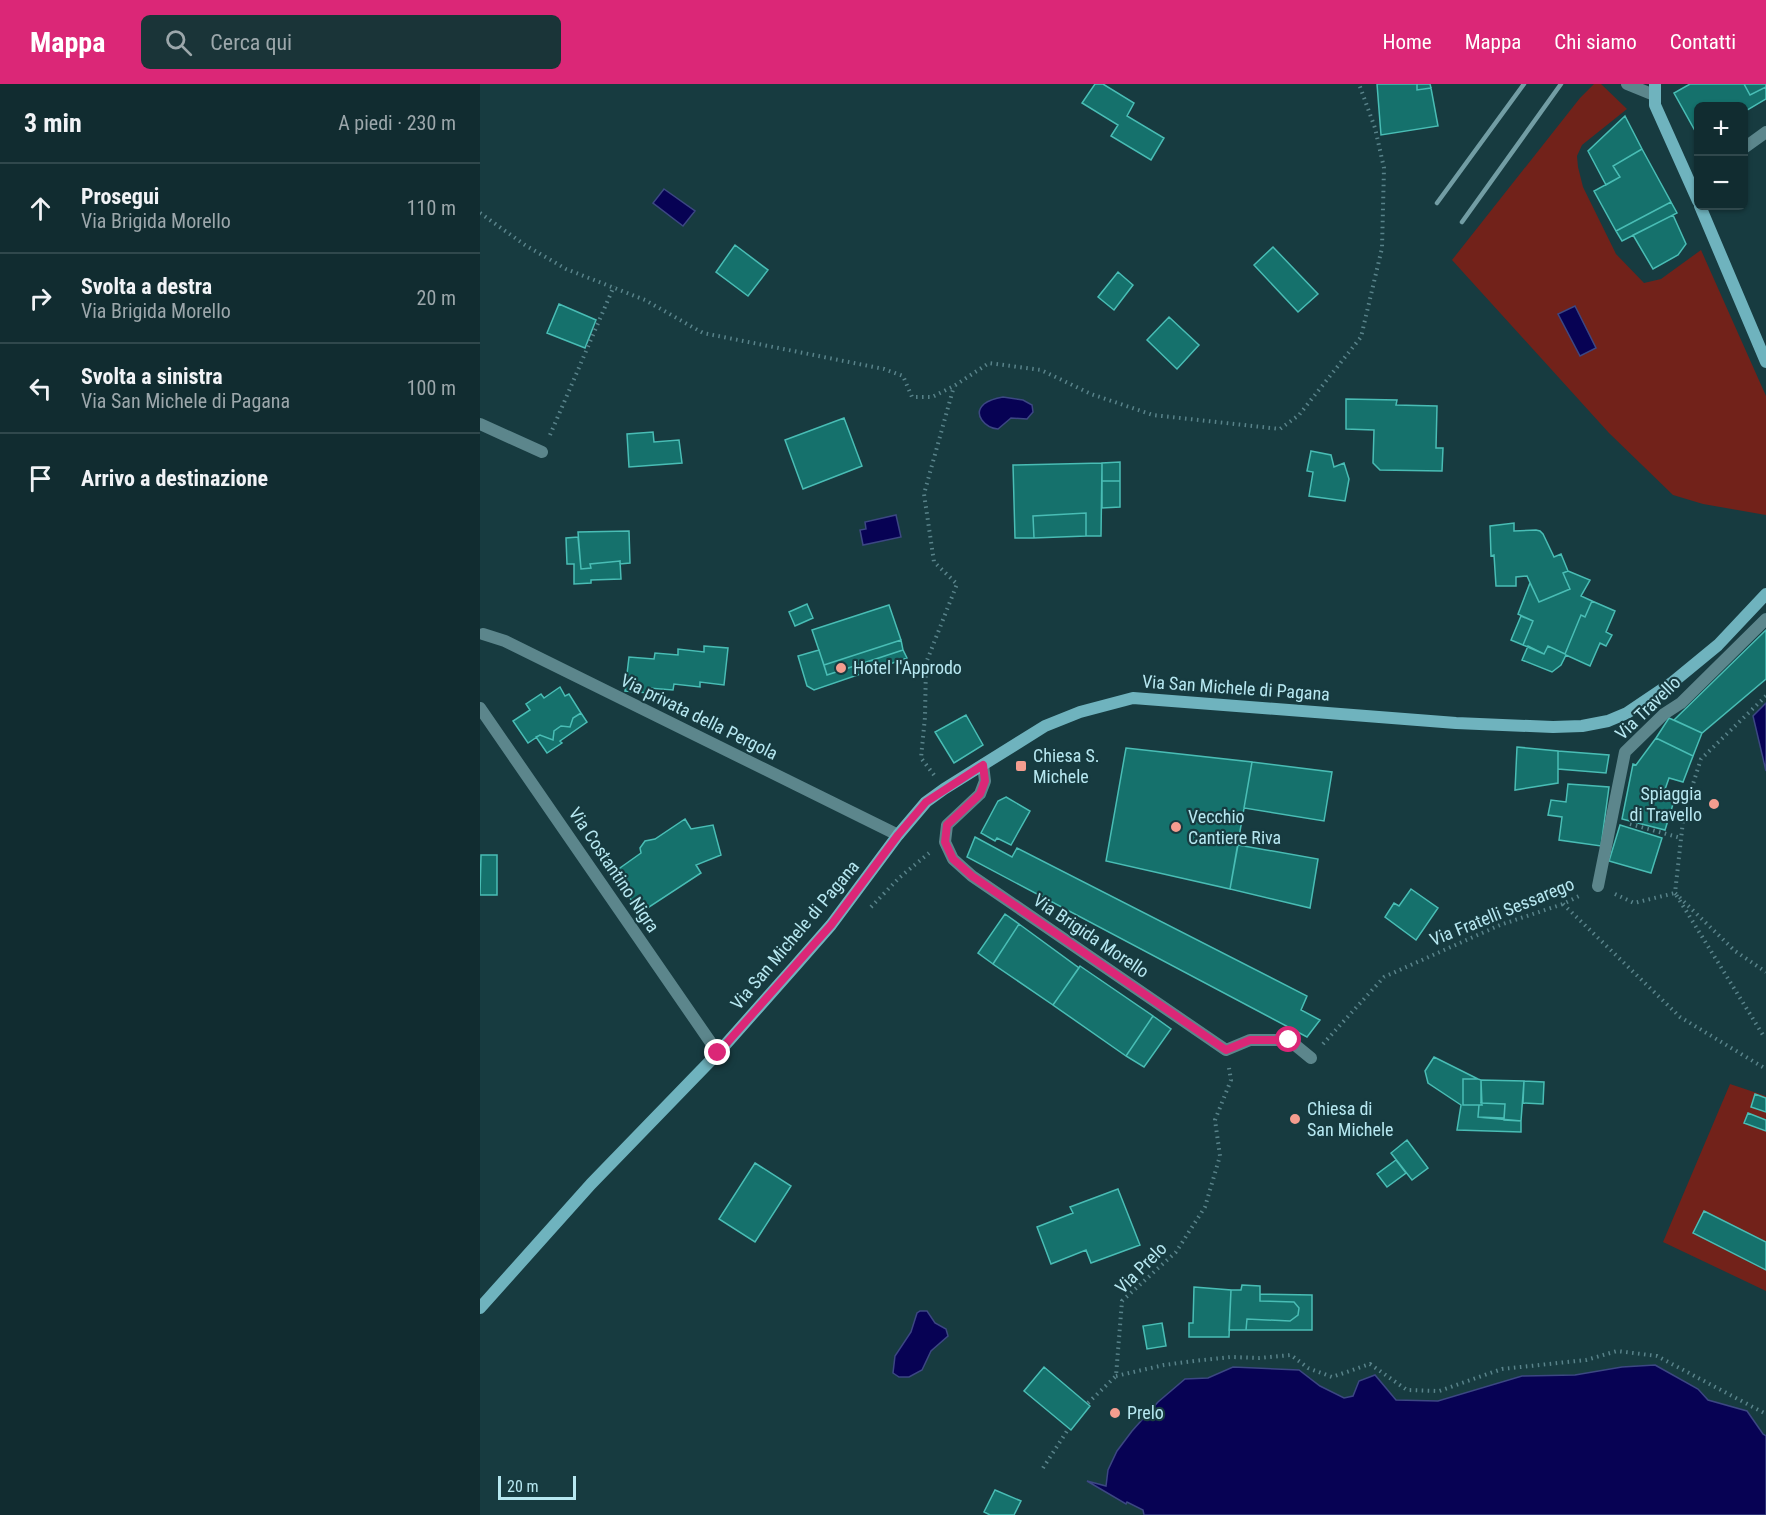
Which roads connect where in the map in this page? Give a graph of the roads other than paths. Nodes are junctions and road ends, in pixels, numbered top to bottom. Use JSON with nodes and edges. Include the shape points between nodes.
{"nodes":[{"id":1,"x":1628,"y":84,"type":"edge"},
{"id":2,"x":1654,"y":90,"type":"edge"},
{"id":3,"x":1766,"y":132,"type":"edge"},
{"id":4,"x":1748,"y":145,"type":"edge"},
{"id":5,"x":1694,"y":180,"type":"edge"},
{"id":6,"x":1702,"y":210,"type":"edge"},
{"id":7,"x":1766,"y":362,"type":"edge"},
{"id":8,"x":480,"y":424,"type":"edge"},
{"id":9,"x":542,"y":452,"type":"road end"},
{"id":10,"x":1766,"y":594,"type":"edge"},
{"id":11,"x":1766,"y":618,"type":"edge"},
{"id":12,"x":483,"y":634,"type":"dead end"},
{"id":13,"x":480,"y":708,"type":"edge"},
{"id":14,"x":983,"y":765,"type":"junction"},
{"id":15,"x":898,"y":835,"type":"junction"},
{"id":16,"x":1598,"y":886,"type":"road end"},
{"id":17,"x":718,"y":1053,"type":"junction"},
{"id":18,"x":1311,"y":1058,"type":"road end"},
{"id":19,"x":480,"y":1308,"type":"edge"}],
"edges":[{"from":1,"to":2,"type":"street"},
{"from":2,"to":5,"type":"main road","via":[[1655,105]]},
{"from":3,"to":4,"type":"street"},
{"from":6,"to":7,"type":"main road"},
{"from":8,"to":9,"type":"street"},
{"from":10,"to":14,"type":"main road","name":"Via San Michele di Pagana","via":[[1718,645],[1682,675],[1627,713],[1608,721],[1541,727],[1456,723],[1133,698],[1045,726]]},
{"from":11,"to":16,"type":"street","name":"Via Travello","via":[[1681,703],[1625,752]]},
{"from":12,"to":15,"type":"street","name":"Via privata della Pergola","via":[[505,641]]},
{"from":13,"to":17,"type":"street","name":"Via Costantino Nigra"},
{"from":14,"to":15,"type":"main road","name":"Via San Michele di Pagana","via":[[926,802]]},
{"from":14,"to":18,"type":"street","name":"Via Brigida Morello","via":[[985,781],[980,794],[947,825],[945,842],[953,859],[972,876],[1226,1050],[1250,1040],[1289,1040]]},
{"from":15,"to":17,"type":"main road","name":"Via San Michele di Pagana","via":[[831,925]]},
{"from":17,"to":19,"type":"main road","name":"Via San Michele di Pagana","via":[[591,1184]]}]}
